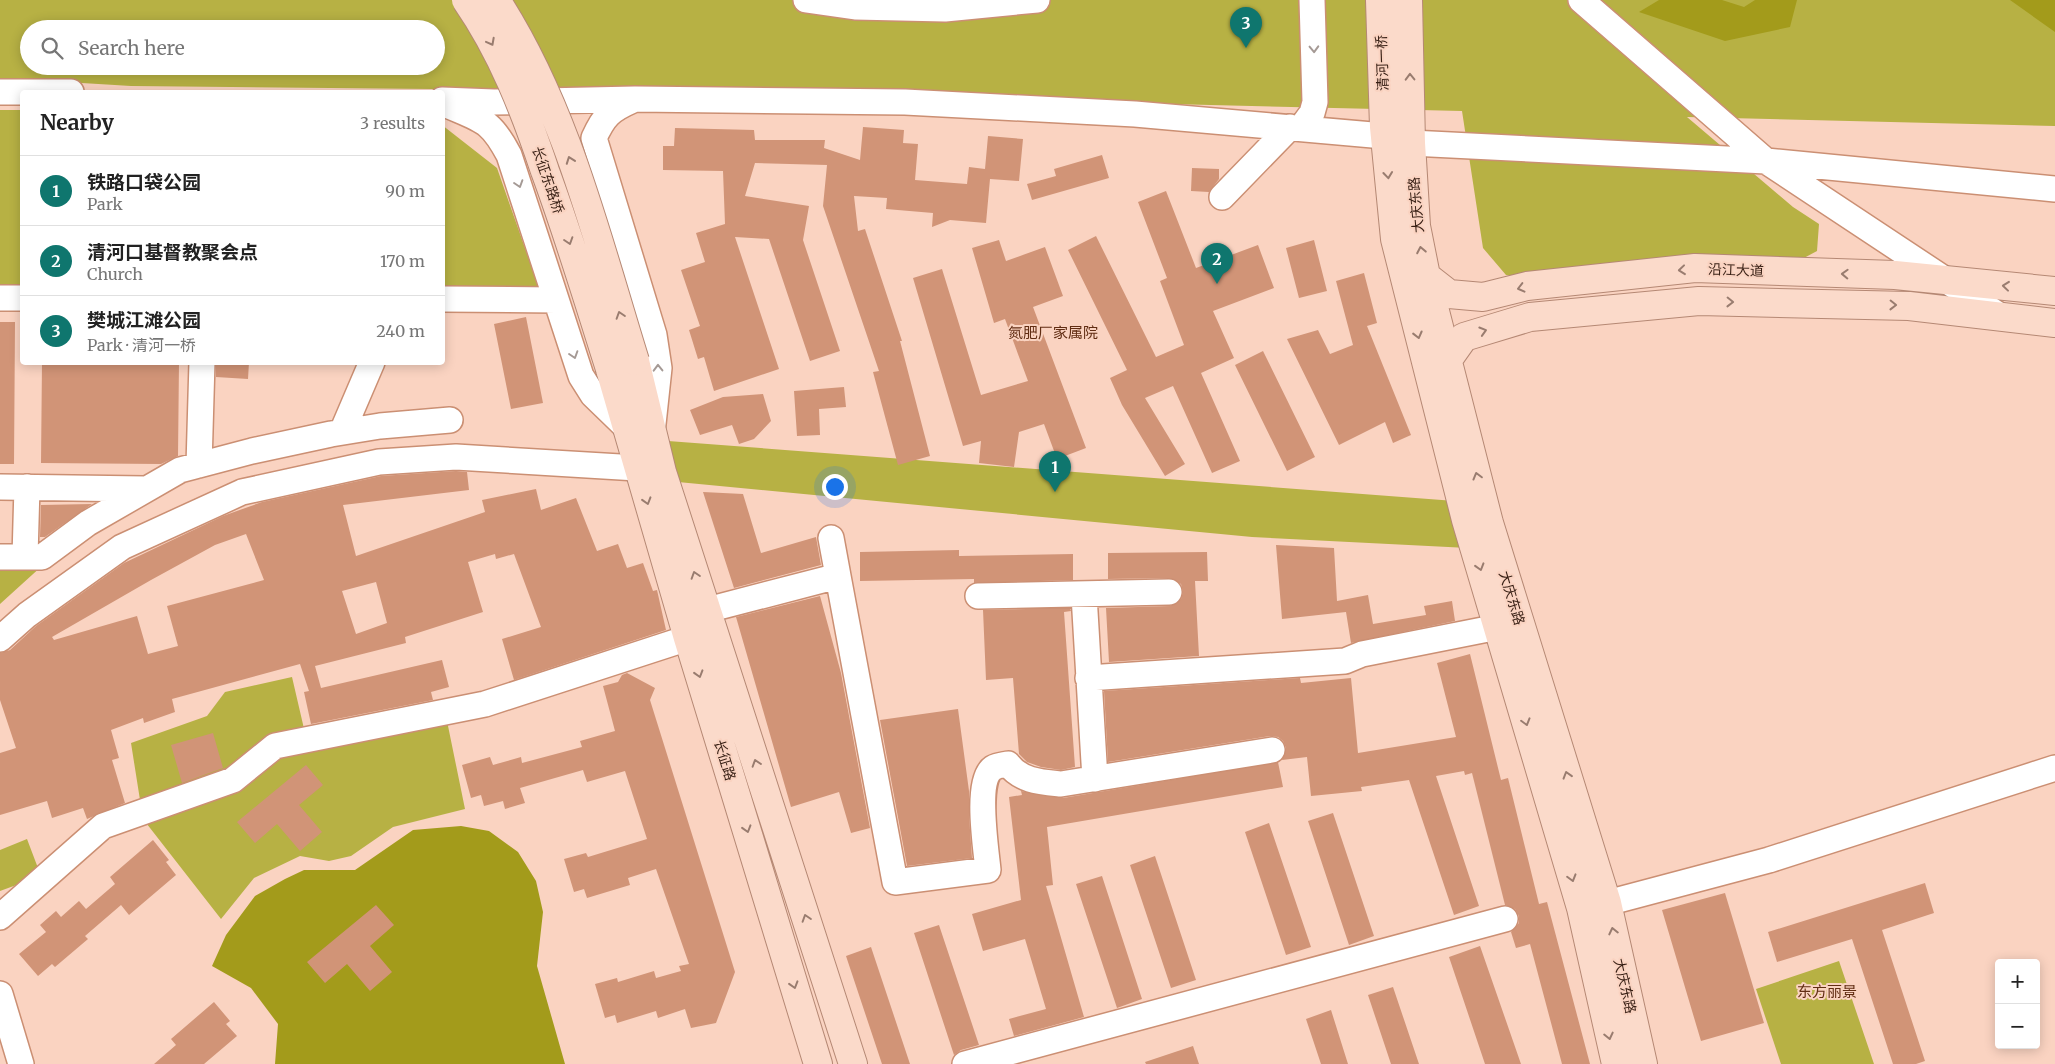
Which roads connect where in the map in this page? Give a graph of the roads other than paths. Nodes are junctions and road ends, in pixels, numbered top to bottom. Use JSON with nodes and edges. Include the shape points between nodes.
{"nodes":[{"id":1,"x":466,"y":0,"type":"edge"},
{"id":2,"x":496,"y":0,"type":"edge"},
{"id":3,"x":806,"y":0,"type":"edge"},
{"id":4,"x":1037,"y":0,"type":"edge"},
{"id":5,"x":1312,"y":0,"type":"edge"},
{"id":6,"x":1380,"y":0,"type":"edge"},
{"id":7,"x":1408,"y":0,"type":"edge"},
{"id":8,"x":1587,"y":2,"type":"edge"},
{"id":9,"x":0,"y":92,"type":"edge"},
{"id":10,"x":20,"y":92,"type":"edge"},
{"id":11,"x":635,"y":99,"type":"junction"},
{"id":12,"x":582,"y":100,"type":"junction"},
{"id":13,"x":445,"y":102,"type":"edge"},
{"id":14,"x":494,"y":102,"type":"junction"},
{"id":15,"x":1316,"y":102,"type":"junction"},
{"id":16,"x":445,"y":103,"type":"edge"},
{"id":17,"x":1295,"y":127,"type":"junction"},
{"id":18,"x":1337,"y":131,"type":"junction"},
{"id":19,"x":1384,"y":132,"type":"junction"},
{"id":20,"x":1411,"y":134,"type":"junction"},
{"id":21,"x":594,"y":138,"type":"junction"},
{"id":22,"x":510,"y":155,"type":"junction"},
{"id":23,"x":1766,"y":162,"type":"junction"},
{"id":24,"x":2055,"y":189,"type":"edge"},
{"id":25,"x":1222,"y":197,"type":"dead end"},
{"id":26,"x":1426,"y":276,"type":"junction"},
{"id":27,"x":1946,"y":280,"type":"junction"},
{"id":28,"x":2055,"y":291,"type":"edge"},
{"id":29,"x":0,"y":298,"type":"edge"},
{"id":30,"x":20,"y":298,"type":"edge"},
{"id":31,"x":445,"y":300,"type":"edge"},
{"id":32,"x":556,"y":300,"type":"junction"},
{"id":33,"x":2000,"y":316,"type":"junction"},
{"id":34,"x":2055,"y":323,"type":"edge"},
{"id":35,"x":1447,"y":361,"type":"junction"},
{"id":36,"x":202,"y":365,"type":"edge"},
{"id":37,"x":371,"y":365,"type":"edge"},
{"id":38,"x":622,"y":365,"type":"junction"},
{"id":39,"x":450,"y":420,"type":"dead end"},
{"id":40,"x":625,"y":426,"type":"junction"},
{"id":41,"x":342,"y":432,"type":"junction"},
{"id":42,"x":652,"y":434,"type":"junction"},
{"id":43,"x":199,"y":465,"type":"junction"},
{"id":44,"x":644,"y":465,"type":"junction"},
{"id":45,"x":0,"y":487,"type":"edge"},
{"id":46,"x":27,"y":488,"type":"junction"},
{"id":47,"x":145,"y":489,"type":"junction"},
{"id":48,"x":830,"y":538,"type":"dead end"},
{"id":49,"x":0,"y":556,"type":"edge"},
{"id":50,"x":25,"y":557,"type":"junction"},
{"id":51,"x":838,"y":576,"type":"junction"},
{"id":52,"x":1169,"y":592,"type":"dead end"},
{"id":53,"x":1084,"y":595,"type":"junction"},
{"id":54,"x":978,"y":596,"type":"dead end"},
{"id":55,"x":706,"y":610,"type":"junction"},
{"id":56,"x":1498,"y":627,"type":"junction"},
{"id":57,"x":688,"y":638,"type":"junction"},
{"id":58,"x":0,"y":639,"type":"edge"},
{"id":59,"x":1088,"y":678,"type":"junction"},
{"id":60,"x":1272,"y":750,"type":"dead end"},
{"id":61,"x":2055,"y":768,"type":"edge"},
{"id":62,"x":1095,"y":779,"type":"junction"},
{"id":63,"x":1607,"y":903,"type":"junction"},
{"id":64,"x":0,"y":917,"type":"edge"},
{"id":65,"x":1506,"y":919,"type":"dead end"},
{"id":66,"x":0,"y":994,"type":"edge"},
{"id":67,"x":21,"y":1064,"type":"edge"},
{"id":68,"x":818,"y":1064,"type":"edge"},
{"id":69,"x":853,"y":1064,"type":"edge"},
{"id":70,"x":965,"y":1064,"type":"edge"},
{"id":71,"x":1616,"y":1064,"type":"edge"},
{"id":72,"x":1643,"y":1064,"type":"edge"}],
"edges":[{"from":1,"to":38,"type":"main road","name":"长征东路桥","one_way":true,"bridge":true,"via":[[519,97],[556,202]]},
{"from":38,"to":2,"type":"main road","name":"长征东路桥","one_way":true,"bridge":true,"via":[[580,187],[544,88]]},
{"from":3,"to":4,"type":"street","via":[[855,7],[945,9]]},
{"from":5,"to":15,"type":"street","one_way":true},
{"from":6,"to":19,"type":"main road","name":"清河一桥"},
{"from":20,"to":7,"type":"main road","name":"清河一桥","one_way":true},
{"from":8,"to":23,"type":"street"},
{"from":9,"to":10,"type":"street"},
{"from":11,"to":12,"type":"street"},
{"from":11,"to":17,"type":"street","via":[[905,102],[1135,114]]},
{"from":11,"to":21,"type":"street","via":[[616,107],[602,119]]},
{"from":12,"to":14,"type":"street"},
{"from":12,"to":21,"type":"street"},
{"from":13,"to":14,"type":"street"},
{"from":14,"to":22,"type":"street"},
{"from":15,"to":17,"type":"street","via":[[1312,113]]},
{"from":15,"to":18,"type":"street","via":[[1320,116]]},
{"from":16,"to":22,"type":"street","via":[[485,121]]},
{"from":17,"to":18,"type":"street"},
{"from":17,"to":25,"type":"street"},
{"from":18,"to":19,"type":"street"},
{"from":19,"to":56,"type":"main road","name":"大庆东路","one_way":true,"via":[[1395,239],[1466,520]]},
{"from":20,"to":23,"type":"street"},
{"from":26,"to":20,"type":"main road","name":"大庆东路","one_way":true,"via":[[1416,226]]},
{"from":42,"to":21,"type":"street","one_way":true,"via":[[659,368],[654,335]]},
{"from":22,"to":32,"type":"street","one_way":true},
{"from":23,"to":24,"type":"street"},
{"from":23,"to":27,"type":"street"},
{"from":27,"to":26,"type":"main road","name":"沿江大道","one_way":true,"via":[[1695,268],[1528,286],[1483,297],[1449,294]]},
{"from":26,"to":35,"type":"main road","name":"大庆东路"},
{"from":28,"to":27,"type":"main road","name":"沿江大道","one_way":true},
{"from":27,"to":33,"type":"street"},
{"from":29,"to":30,"type":"street"},
{"from":31,"to":32,"type":"street"},
{"from":32,"to":40,"type":"street","one_way":true,"via":[[581,376],[593,395]]},
{"from":33,"to":34,"type":"main road"},
{"from":35,"to":33,"type":"main road","one_way":true,"via":[[1464,337],[1530,317],[1699,301],[1909,306]]},
{"from":63,"to":35,"type":"main road","name":"大庆东路","one_way":true,"via":[[1489,523]]},
{"from":36,"to":43,"type":"street"},
{"from":37,"to":41,"type":"street"},
{"from":38,"to":40,"type":"main road"},
{"from":38,"to":42,"type":"main road"},
{"from":39,"to":41,"type":"street"},
{"from":40,"to":44,"type":"main road"},
{"from":41,"to":43,"type":"street"},
{"from":42,"to":44,"type":"main road"},
{"from":43,"to":47,"type":"street","via":[[180,470]]},
{"from":55,"to":44,"type":"main road","name":"长征路","one_way":true},
{"from":44,"to":57,"type":"main road","name":"长征路","one_way":true},
{"from":44,"to":58,"type":"street","via":[[456,458],[379,462],[242,492],[122,547],[27,615]]},
{"from":45,"to":46,"type":"street"},
{"from":46,"to":47,"type":"street"},
{"from":46,"to":50,"type":"street"},
{"from":47,"to":50,"type":"street","via":[[88,523],[42,557]]},
{"from":48,"to":51,"type":"street"},
{"from":49,"to":50,"type":"street"},
{"from":51,"to":55,"type":"street"},
{"from":51,"to":62,"type":"street","via":[[895,882],[988,870],[982,792],[992,768],[1008,764],[1028,780],[1060,784]]},
{"from":52,"to":53,"type":"street"},
{"from":53,"to":54,"type":"street"},
{"from":53,"to":59,"type":"street"},
{"from":69,"to":55,"type":"main road","name":"长征路","one_way":true},
{"from":56,"to":59,"type":"street","via":[[1362,654],[1345,661]]},
{"from":56,"to":71,"type":"main road","name":"大庆东路","one_way":true,"via":[[1581,908]]},
{"from":57,"to":64,"type":"street","via":[[485,704],[275,746],[233,780],[103,826]]},
{"from":57,"to":68,"type":"main road","name":"长征路","one_way":true},
{"from":59,"to":62,"type":"street"},
{"from":60,"to":62,"type":"street"},
{"from":61,"to":63,"type":"street","via":[[1769,860]]},
{"from":72,"to":63,"type":"main road","name":"大庆东路","one_way":true},
{"from":65,"to":70,"type":"street"},
{"from":66,"to":67,"type":"street"}]}
